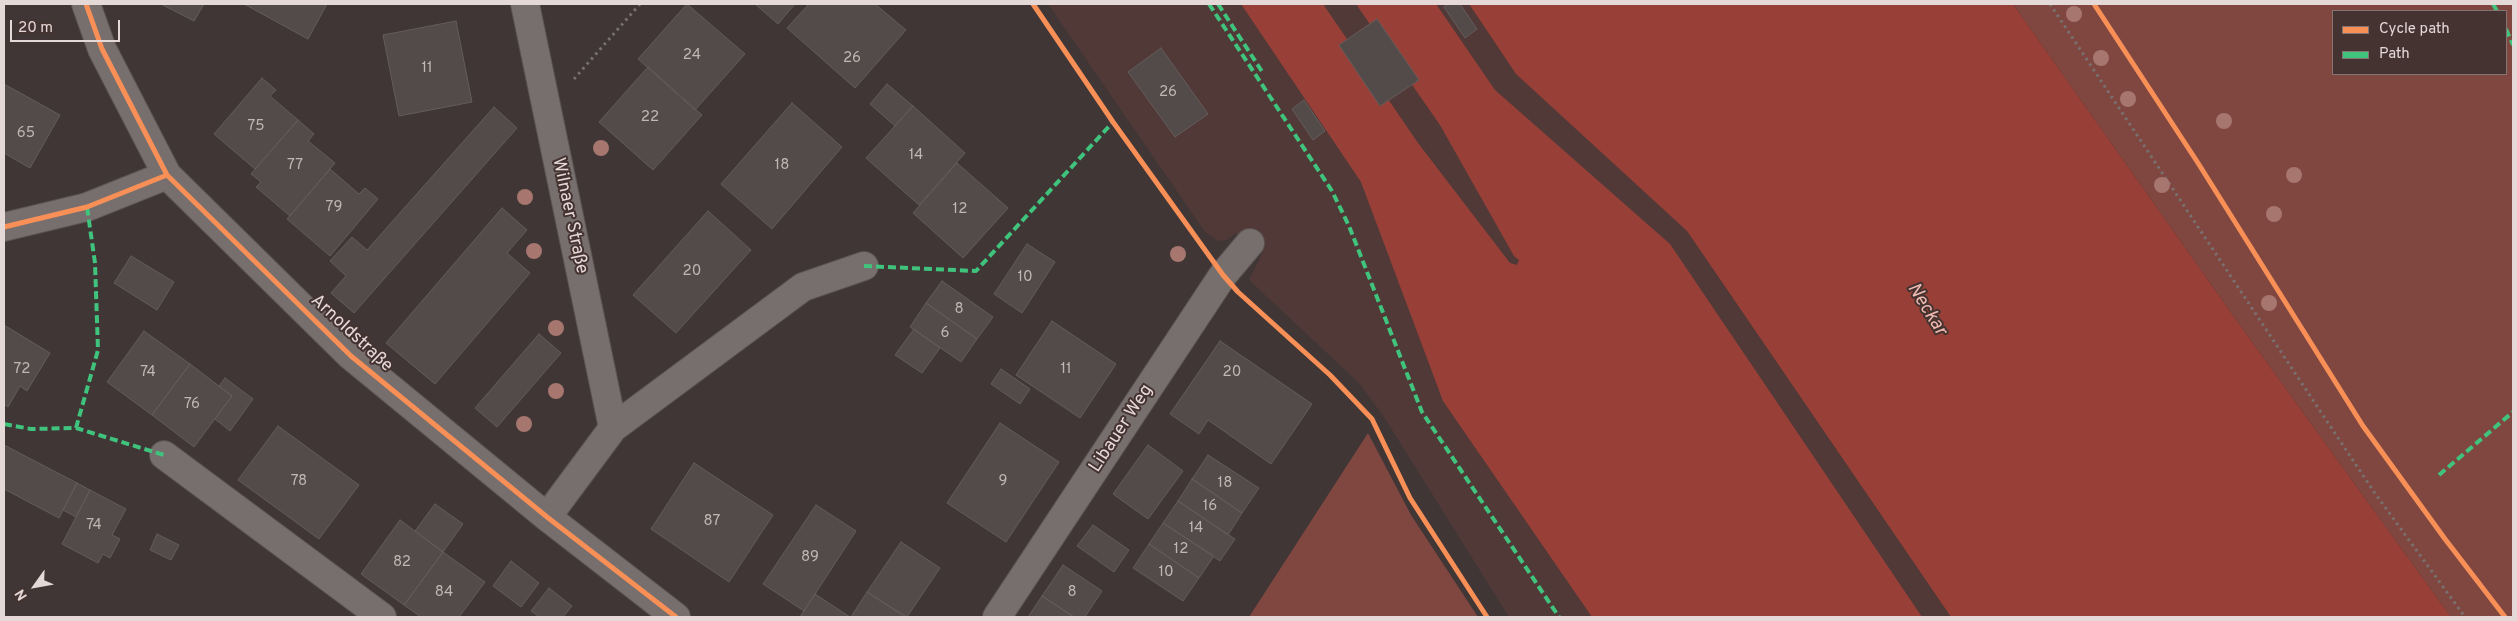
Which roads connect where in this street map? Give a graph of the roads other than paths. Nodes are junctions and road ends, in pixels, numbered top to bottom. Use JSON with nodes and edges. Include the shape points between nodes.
{"nodes":[{"id":1,"x":86,"y":4,"type":"edge"},
{"id":2,"x":525,"y":4,"type":"edge"},
{"id":3,"x":167,"y":175,"type":"junction"},
{"id":4,"x":4,"y":227,"type":"edge"},
{"id":5,"x":1250,"y":242,"type":"dead end"},
{"id":6,"x":864,"y":266,"type":"dead end"},
{"id":7,"x":613,"y":428,"type":"junction"},
{"id":8,"x":164,"y":456,"type":"dead end"},
{"id":9,"x":547,"y":517,"type":"junction"},
{"id":10,"x":674,"y":616,"type":"edge"},
{"id":11,"x":382,"y":617,"type":"edge"},
{"id":12,"x":997,"y":617,"type":"edge"}],
"edges":[{"from":1,"to":3,"type":"street","name":"Arnoldstraße","via":[[102,49]]},
{"from":2,"to":7,"type":"street","name":"Wilnaer Straße"},
{"from":3,"to":4,"type":"street","via":[[87,208]]},
{"from":3,"to":9,"type":"street","name":"Arnoldstraße","via":[[351,356]]},
{"from":5,"to":12,"type":"street","name":"Libauer Weg","via":[[1223,275]]},
{"from":6,"to":7,"type":"street","via":[[803,287]]},
{"from":7,"to":9,"type":"street"},
{"from":8,"to":11,"type":"street"},
{"from":9,"to":10,"type":"street","name":"Arnoldstraße"}]}
